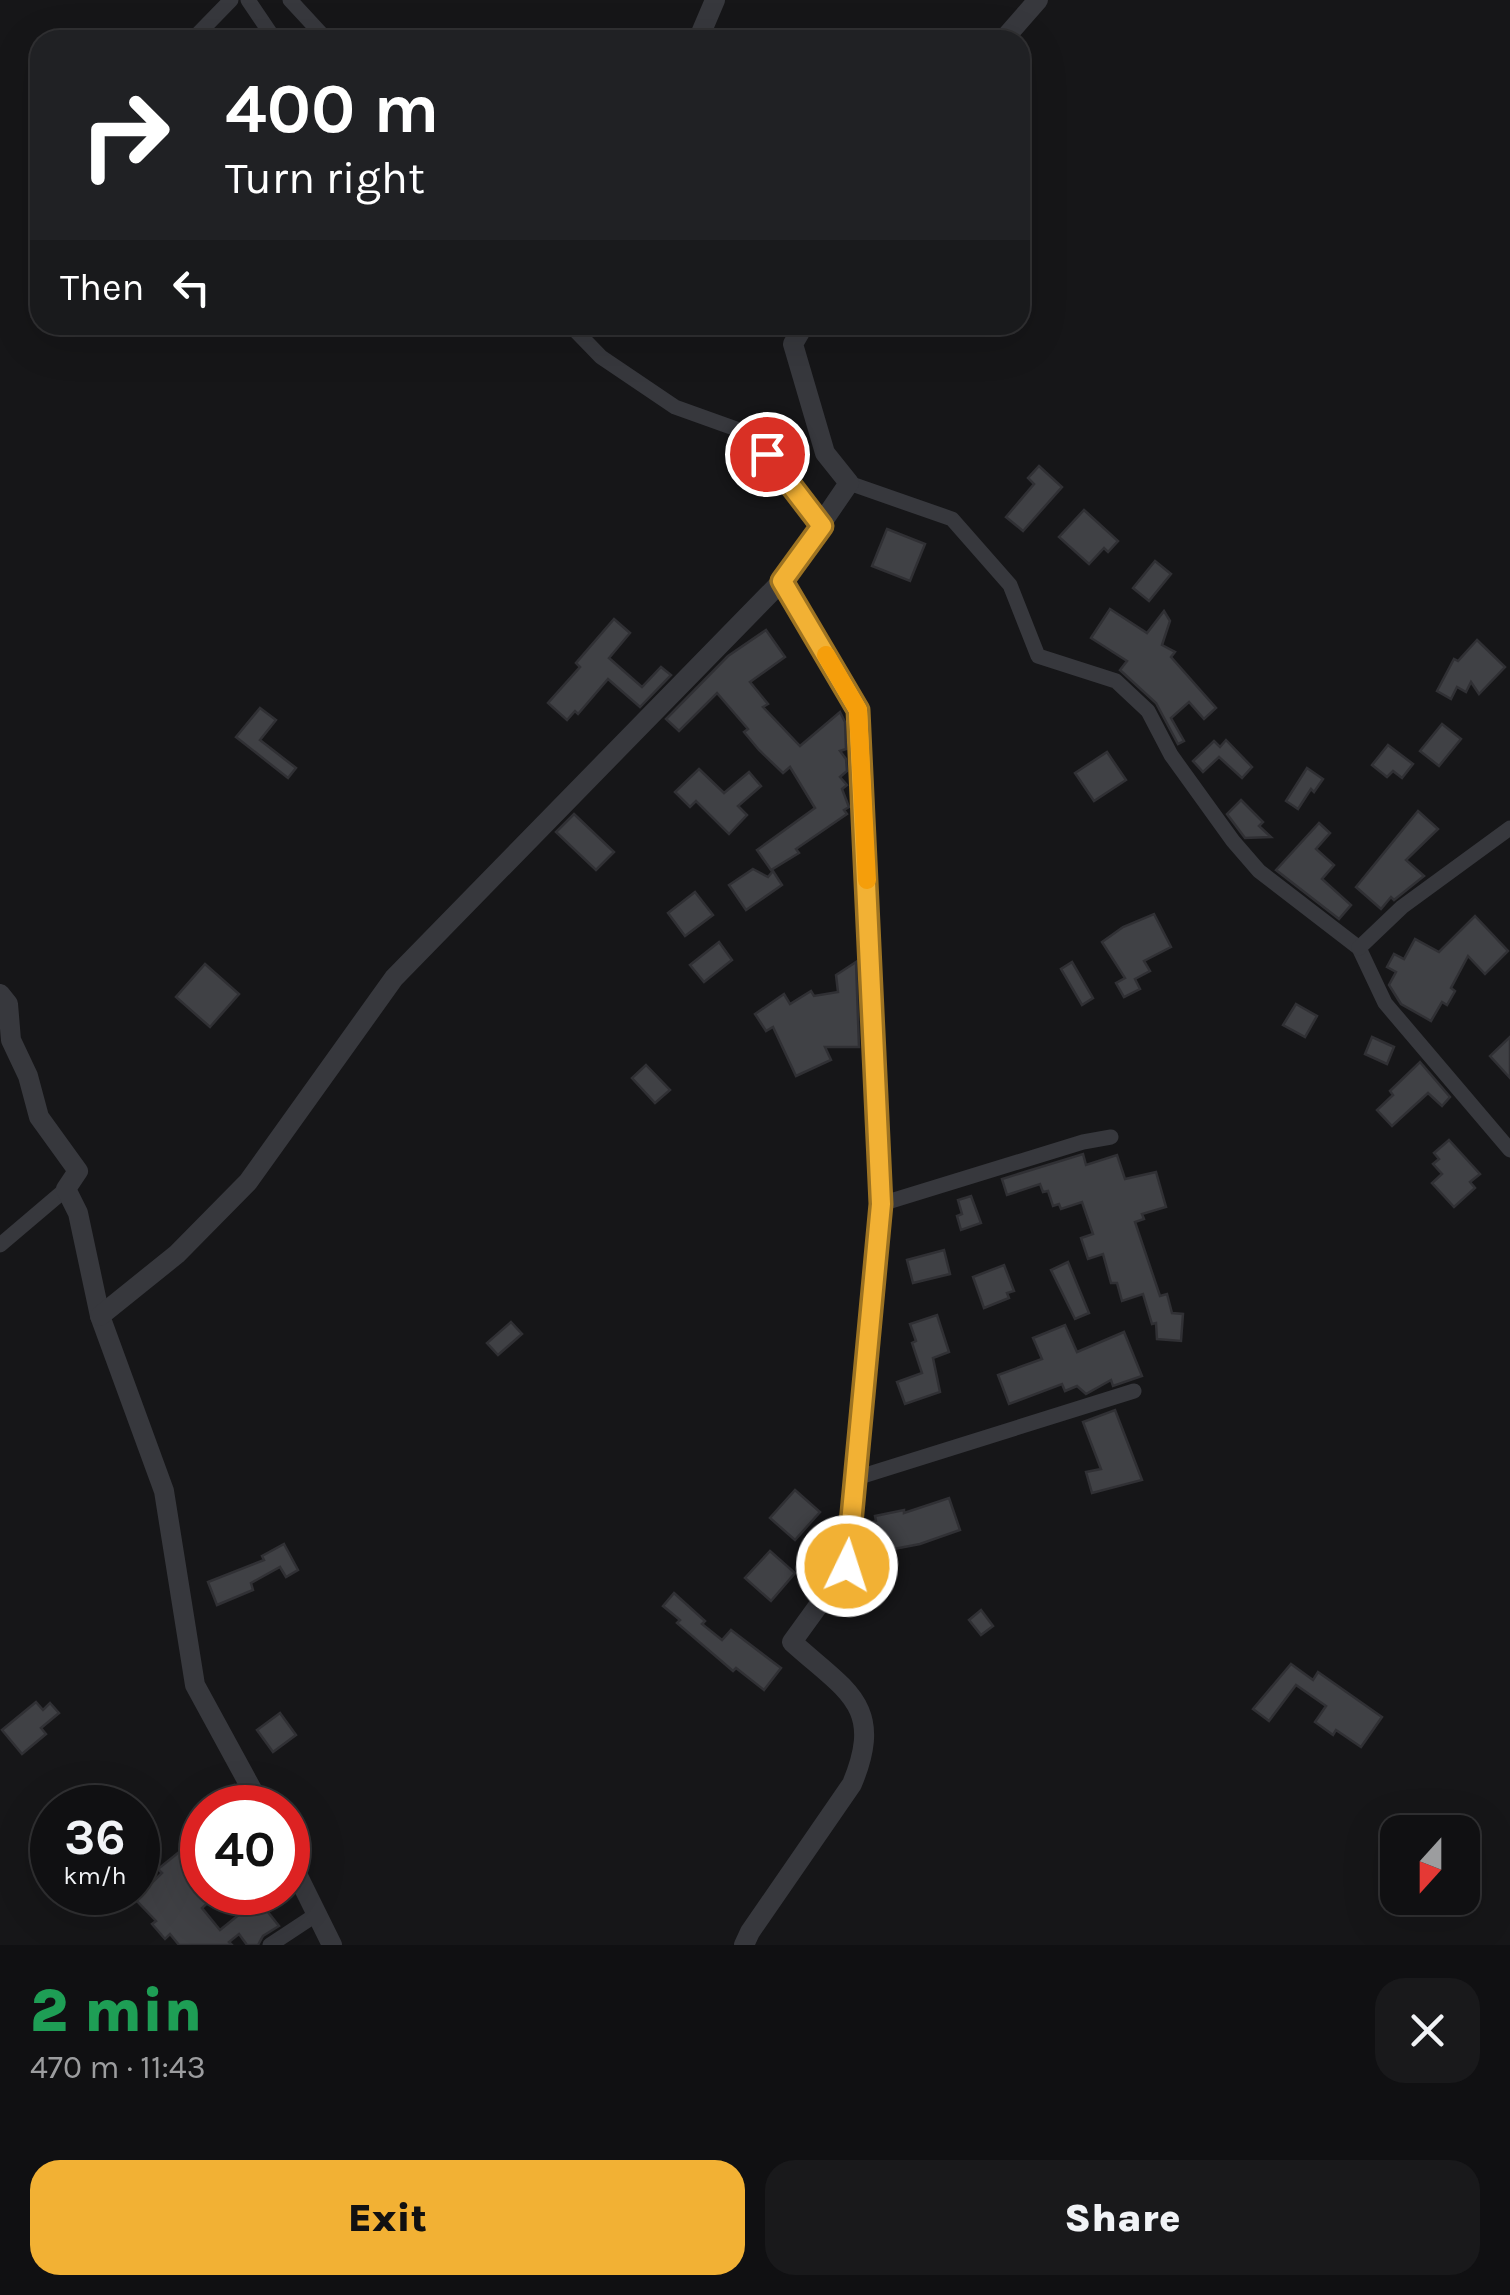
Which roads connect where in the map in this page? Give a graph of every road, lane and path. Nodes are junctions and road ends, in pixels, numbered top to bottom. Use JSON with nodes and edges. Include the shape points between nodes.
{"nodes":[{"id":1,"x":231,"y":0,"type":"edge"},
{"id":2,"x":248,"y":0,"type":"edge"},
{"id":3,"x":290,"y":0,"type":"edge"},
{"id":4,"x":715,"y":0,"type":"edge"},
{"id":5,"x":1038,"y":0,"type":"edge"},
{"id":6,"x":202,"y":30,"type":"edge"},
{"id":7,"x":269,"y":30,"type":"edge"},
{"id":8,"x":318,"y":30,"type":"edge"},
{"id":9,"x":702,"y":30,"type":"edge"},
{"id":10,"x":1011,"y":30,"type":"edge"},
{"id":11,"x":580,"y":335,"type":"edge"},
{"id":12,"x":798,"y":335,"type":"edge"},
{"id":13,"x":849,"y":483,"type":"junction"},
{"id":14,"x":827,"y":518,"type":"junction"},
{"id":15,"x":782,"y":581,"type":"junction"},
{"id":16,"x":1510,"y":828,"type":"edge"},
{"id":17,"x":1360,"y":948,"type":"junction"},
{"id":18,"x":0,"y":994,"type":"edge"},
{"id":19,"x":1111,"y":1137,"type":"dead end"},
{"id":20,"x":1510,"y":1150,"type":"edge"},
{"id":21,"x":66,"y":1189,"type":"junction"},
{"id":22,"x":881,"y":1204,"type":"junction"},
{"id":23,"x":0,"y":1246,"type":"edge"},
{"id":24,"x":100,"y":1316,"type":"junction"},
{"id":25,"x":1134,"y":1391,"type":"dead end"},
{"id":26,"x":853,"y":1478,"type":"junction"},
{"id":27,"x":249,"y":1785,"type":"edge"},
{"id":28,"x":310,"y":1900,"type":"edge"},
{"id":29,"x":317,"y":1914,"type":"junction"},
{"id":30,"x":270,"y":1945,"type":"edge"},
{"id":31,"x":332,"y":1945,"type":"edge"},
{"id":32,"x":744,"y":1945,"type":"edge"}],
"edges":[{"from":1,"to":6,"type":"street"},
{"from":2,"to":7,"type":"street"},
{"from":3,"to":8,"type":"street"},
{"from":4,"to":9,"type":"street"},
{"from":5,"to":10,"type":"street"},
{"from":11,"to":14,"type":"street","via":[[676,408],[742,431]]},
{"from":12,"to":13,"type":"street","via":[[793,344],[825,452]]},
{"from":13,"to":14,"type":"street"},
{"from":13,"to":17,"type":"street","via":[[952,519],[1010,585],[1038,656],[1116,680],[1148,711],[1171,755],[1259,871]]},
{"from":14,"to":15,"type":"street"},
{"from":15,"to":22,"type":"street","via":[[858,710]]},
{"from":15,"to":24,"type":"street","via":[[394,978],[248,1182],[177,1254]]},
{"from":16,"to":17,"type":"street","via":[[1402,907]]},
{"from":17,"to":20,"type":"street","via":[[1384,1003]]},
{"from":18,"to":21,"type":"street","via":[[39,1117],[78,1171]]},
{"from":19,"to":22,"type":"street"},
{"from":21,"to":23,"type":"street"},
{"from":21,"to":24,"type":"street","via":[[78,1213]]},
{"from":22,"to":26,"type":"street"},
{"from":24,"to":27,"type":"street","via":[[164,1491],[194,1685]]},
{"from":25,"to":26,"type":"street"},
{"from":26,"to":32,"type":"street","via":[[847,1566],[792,1642],[856,1702],[866,1724],[863,1757],[852,1784]]},
{"from":28,"to":29,"type":"street"},
{"from":29,"to":30,"type":"street"},
{"from":29,"to":31,"type":"street"}]}
